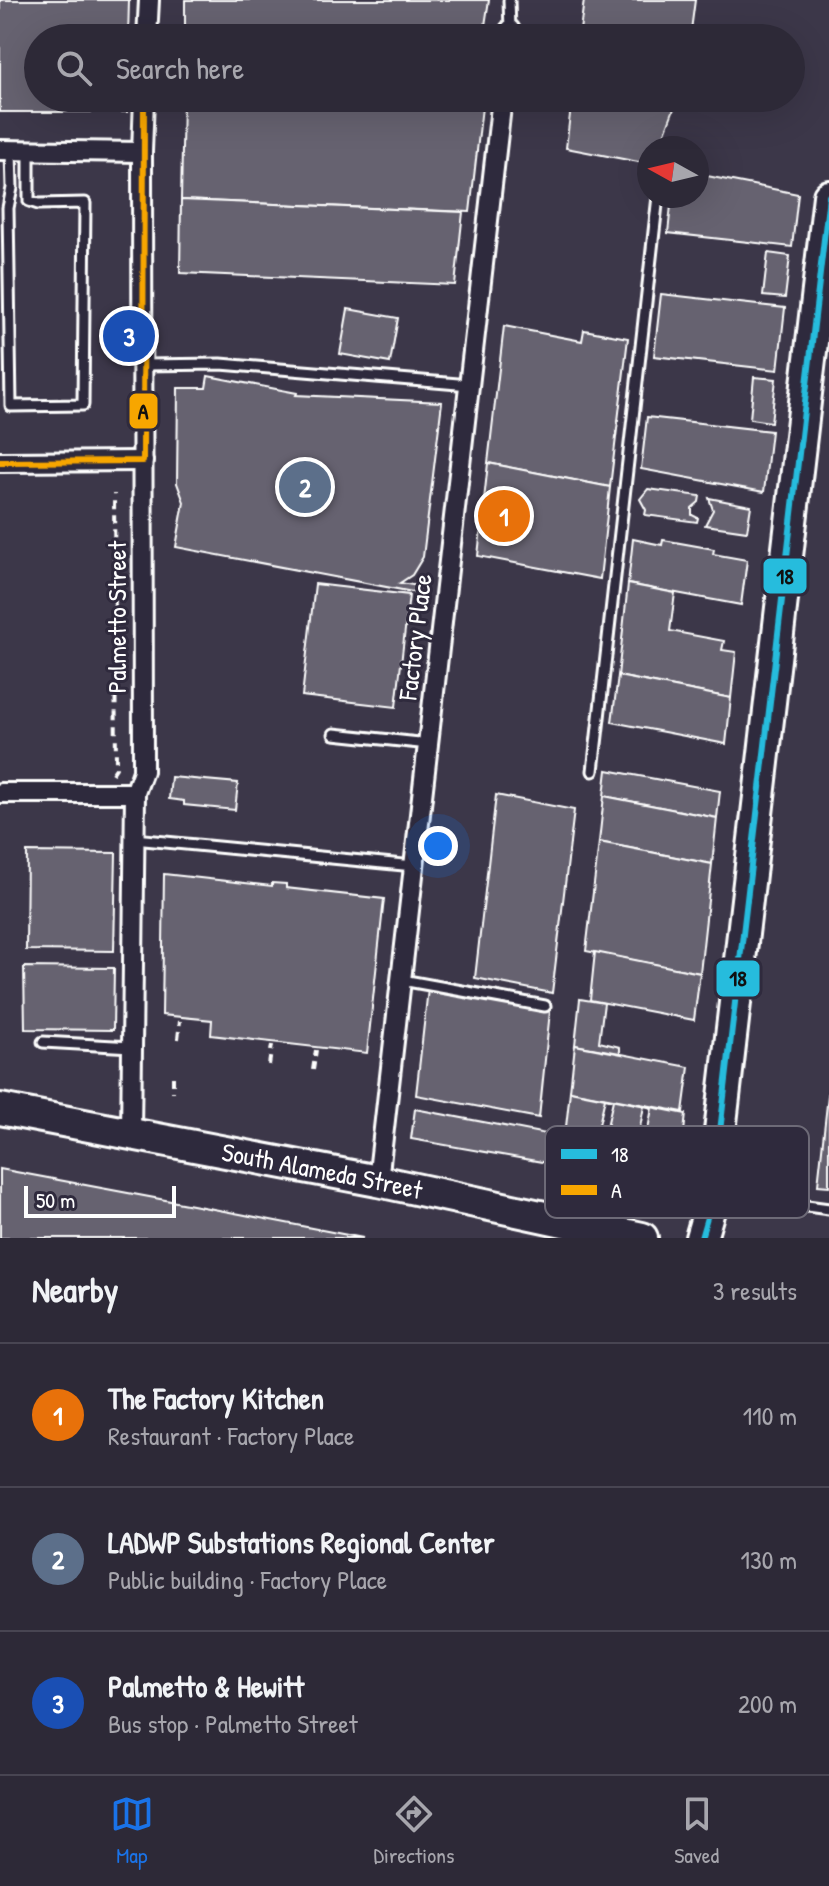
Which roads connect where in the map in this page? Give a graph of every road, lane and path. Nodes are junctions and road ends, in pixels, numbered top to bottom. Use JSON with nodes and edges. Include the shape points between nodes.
{"nodes":[{"id":1,"x":149,"y":0,"type":"edge"},
{"id":2,"x":509,"y":0,"type":"edge"},
{"id":3,"x":148,"y":24,"type":"edge"},
{"id":4,"x":509,"y":24,"type":"edge"},
{"id":5,"x":143,"y":112,"type":"edge"},
{"id":6,"x":500,"y":112,"type":"edge"},
{"id":7,"x":14,"y":151,"type":"edge"},
{"id":8,"x":142,"y":152,"type":"junction"},
{"id":9,"x":829,"y":196,"type":"edge"},
{"id":10,"x":657,"y":208,"type":"edge"},
{"id":11,"x":143,"y":365,"type":"junction"},
{"id":12,"x":470,"y":385,"type":"junction"},
{"id":13,"x":143,"y":461,"type":"junction"},
{"id":14,"x":0,"y":462,"type":"edge"},
{"id":15,"x":114,"y":494,"type":"dead end"},
{"id":16,"x":334,"y":734,"type":"dead end"},
{"id":17,"x":429,"y":744,"type":"junction"},
{"id":18,"x":593,"y":771,"type":"dead end"},
{"id":19,"x":111,"y":774,"type":"dead end"},
{"id":20,"x":0,"y":793,"type":"edge"},
{"id":21,"x":135,"y":793,"type":"junction"},
{"id":22,"x":134,"y":839,"type":"junction"},
{"id":23,"x":414,"y":866,"type":"junction"},
{"id":24,"x":402,"y":980,"type":"junction"},
{"id":25,"x":545,"y":1006,"type":"dead end"},
{"id":26,"x":180,"y":1021,"type":"dead end"},
{"id":27,"x":178,"y":1039,"type":"dead end"},
{"id":28,"x":43,"y":1042,"type":"dead end"},
{"id":29,"x":272,"y":1045,"type":"dead end"},
{"id":30,"x":132,"y":1047,"type":"junction"},
{"id":31,"x":316,"y":1050,"type":"dead end"},
{"id":32,"x":269,"y":1065,"type":"dead end"},
{"id":33,"x":313,"y":1070,"type":"dead end"},
{"id":34,"x":173,"y":1077,"type":"dead end"},
{"id":35,"x":173,"y":1092,"type":"dead end"},
{"id":36,"x":0,"y":1109,"type":"edge"},
{"id":37,"x":721,"y":1126,"type":"edge"},
{"id":38,"x":131,"y":1134,"type":"junction"},
{"id":39,"x":378,"y":1181,"type":"junction"},
{"id":40,"x":809,"y":1206,"type":"edge"},
{"id":41,"x":829,"y":1209,"type":"edge"},
{"id":42,"x":545,"y":1217,"type":"edge"},
{"id":43,"x":549,"y":1218,"type":"edge"},
{"id":44,"x":707,"y":1218,"type":"edge"},
{"id":45,"x":642,"y":1238,"type":"edge"},
{"id":46,"x":701,"y":1238,"type":"edge"}],
"edges":[{"from":1,"to":3,"type":"street"},
{"from":2,"to":4,"type":"lane"},
{"from":5,"to":8,"type":"street","name":"Palmetto Street"},
{"from":6,"to":12,"type":"street","name":"Factory Place"},
{"from":7,"to":7,"type":"lane","via":[[8,208],[11,406],[83,405],[85,203],[29,201]]},
{"from":7,"to":8,"type":"street"},
{"from":8,"to":11,"type":"street","name":"Palmetto Street"},
{"from":9,"to":37,"type":"main road"},
{"from":10,"to":18,"type":"lane"},
{"from":11,"to":12,"type":"lane","via":[[221,364]]},
{"from":11,"to":13,"type":"street","name":"Palmetto Street"},
{"from":12,"to":17,"type":"street","name":"Factory Place"},
{"from":13,"to":14,"type":"street"},
{"from":13,"to":21,"type":"street","name":"Palmetto Street","via":[[143,771]]},
{"from":15,"to":19,"type":"path","via":[[116,768]]},
{"from":16,"to":17,"type":"lane"},
{"from":17,"to":23,"type":"street","name":"Factory Place"},
{"from":20,"to":21,"type":"street"},
{"from":21,"to":22,"type":"street","name":"Palmetto Street"},
{"from":22,"to":23,"type":"lane"},
{"from":22,"to":30,"type":"street","name":"Palmetto Street"},
{"from":23,"to":24,"type":"street","name":"Factory Place"},
{"from":24,"to":25,"type":"lane"},
{"from":24,"to":39,"type":"street","name":"Factory Place"},
{"from":26,"to":27,"type":"path"},
{"from":28,"to":30,"type":"lane"},
{"from":29,"to":32,"type":"path"},
{"from":30,"to":38,"type":"street","name":"Palmetto Street"},
{"from":31,"to":33,"type":"path"},
{"from":34,"to":35,"type":"path"},
{"from":36,"to":38,"type":"main road","name":"South Alameda Street"},
{"from":38,"to":39,"type":"main road","name":"South Alameda Street"},
{"from":39,"to":42,"type":"main road","name":"South Alameda Street"},
{"from":40,"to":41,"type":"lane"},
{"from":43,"to":45,"type":"main road","name":"South Alameda Street"},
{"from":44,"to":46,"type":"main road"}]}
